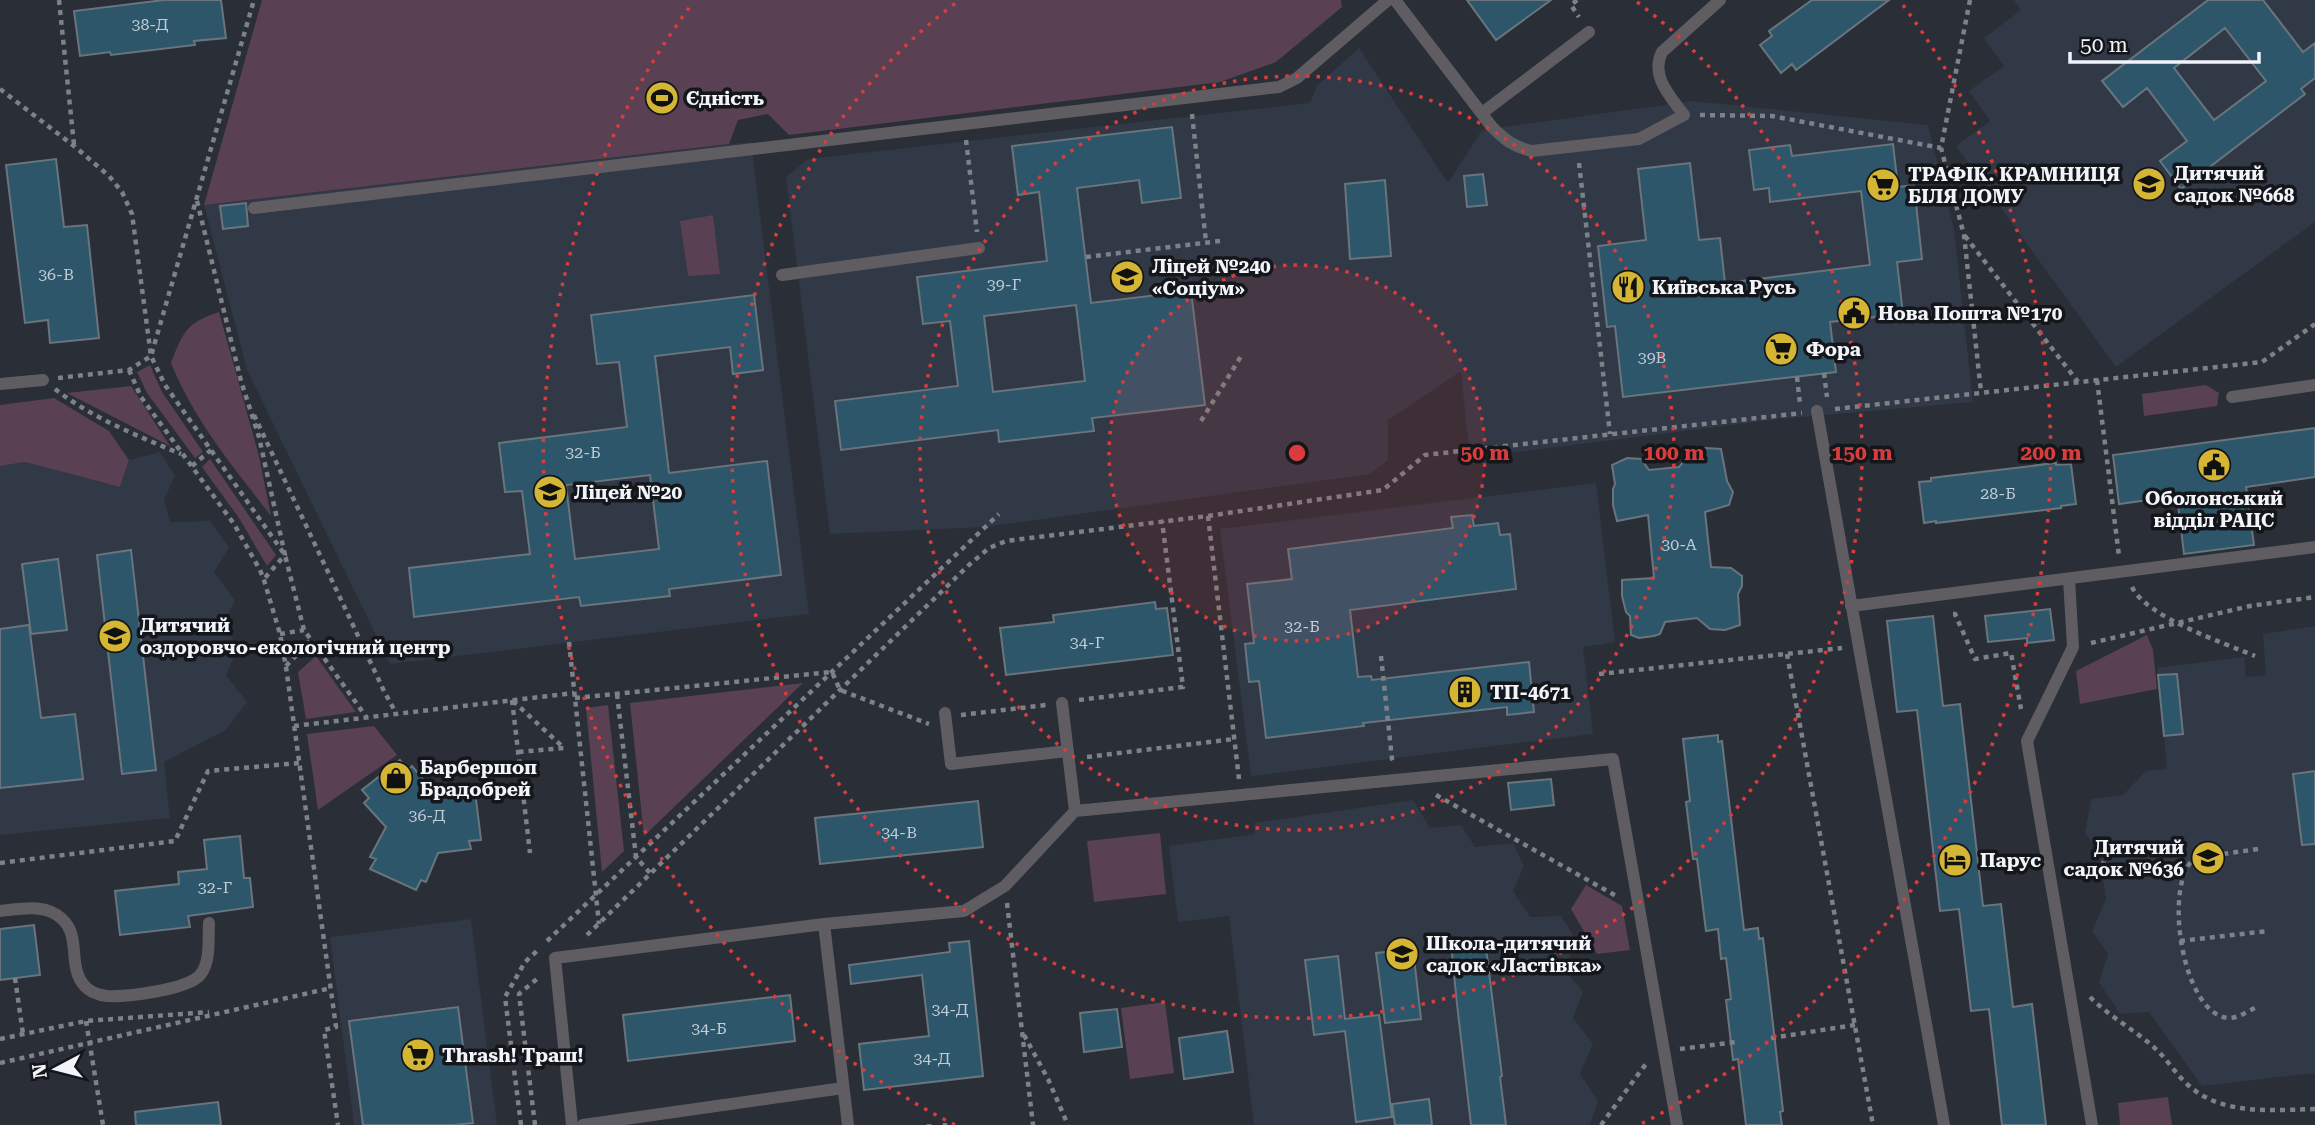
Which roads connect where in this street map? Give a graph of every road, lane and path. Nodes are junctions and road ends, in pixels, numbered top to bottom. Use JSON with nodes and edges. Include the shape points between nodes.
{"nodes":[{"id":1,"x":59,"y":0,"type":"edge"},
{"id":2,"x":254,"y":0,"type":"edge"},
{"id":3,"x":1388,"y":0,"type":"edge"},
{"id":4,"x":1395,"y":0,"type":"edge"},
{"id":5,"x":1720,"y":0,"type":"edge"},
{"id":6,"x":1970,"y":0,"type":"edge"},
{"id":7,"x":1589,"y":32,"type":"dead end"},
{"id":8,"x":0,"y":89,"type":"edge"},
{"id":9,"x":1192,"y":111,"type":"dead end"},
{"id":10,"x":1482,"y":113,"type":"junction"},
{"id":11,"x":1684,"y":115,"type":"junction"},
{"id":12,"x":966,"y":136,"type":"dead end"},
{"id":13,"x":74,"y":146,"type":"junction"},
{"id":14,"x":1577,"y":146,"type":"junction"},
{"id":15,"x":1941,"y":148,"type":"junction"},
{"id":16,"x":197,"y":199,"type":"junction"},
{"id":17,"x":254,"y":208,"type":"dead end"},
{"id":18,"x":1964,"y":235,"type":"junction"},
{"id":19,"x":1220,"y":241,"type":"dead end"},
{"id":20,"x":1206,"y":242,"type":"junction"},
{"id":21,"x":979,"y":248,"type":"joint"},
{"id":22,"x":1086,"y":257,"type":"dead end"},
{"id":23,"x":1600,"y":268,"type":"dead end"},
{"id":24,"x":1592,"y":269,"type":"junction"},
{"id":25,"x":782,"y":275,"type":"dead end"},
{"id":26,"x":2315,"y":324,"type":"edge"},
{"id":27,"x":1243,"y":353,"type":"dead end"},
{"id":28,"x":152,"y":356,"type":"junction"},
{"id":29,"x":129,"y":370,"type":"junction"},
{"id":30,"x":1824,"y":373,"type":"dead end"},
{"id":31,"x":1797,"y":377,"type":"dead end"},
{"id":32,"x":43,"y":380,"type":"junction"},
{"id":33,"x":2097,"y":380,"type":"junction"},
{"id":34,"x":2078,"y":382,"type":"junction"},
{"id":35,"x":0,"y":384,"type":"edge"},
{"id":36,"x":2315,"y":385,"type":"edge"},
{"id":37,"x":1981,"y":393,"type":"junction"},
{"id":38,"x":2232,"y":397,"type":"dead end"},
{"id":39,"x":248,"y":402,"type":"junction"},
{"id":40,"x":1817,"y":411,"type":"joint"},
{"id":41,"x":1801,"y":413,"type":"junction"},
{"id":42,"x":1201,"y":421,"type":"dead end"},
{"id":43,"x":1610,"y":434,"type":"junction"},
{"id":44,"x":211,"y":450,"type":"junction"},
{"id":45,"x":184,"y":455,"type":"junction"},
{"id":46,"x":192,"y":466,"type":"junction"},
{"id":47,"x":999,"y":514,"type":"dead end"},
{"id":48,"x":1208,"y":516,"type":"junction"},
{"id":49,"x":1162,"y":521,"type":"junction"},
{"id":50,"x":2315,"y":547,"type":"edge"},
{"id":51,"x":285,"y":555,"type":"junction"},
{"id":52,"x":2125,"y":572,"type":"junction"},
{"id":53,"x":2068,"y":579,"type":"junction"},
{"id":54,"x":264,"y":580,"type":"junction"},
{"id":55,"x":2315,"y":597,"type":"edge"},
{"id":56,"x":1851,"y":606,"type":"junction"},
{"id":57,"x":1943,"y":615,"type":"dead end"},
{"id":58,"x":2176,"y":623,"type":"junction"},
{"id":59,"x":303,"y":630,"type":"junction"},
{"id":60,"x":279,"y":634,"type":"junction"},
{"id":61,"x":310,"y":641,"type":"junction"},
{"id":62,"x":569,"y":642,"type":"dead end"},
{"id":63,"x":1858,"y":646,"type":"junction"},
{"id":64,"x":2073,"y":647,"type":"junction"},
{"id":65,"x":1787,"y":654,"type":"junction"},
{"id":66,"x":1381,"y":656,"type":"dead end"},
{"id":67,"x":2255,"y":656,"type":"dead end"},
{"id":68,"x":286,"y":667,"type":"junction"},
{"id":69,"x":832,"y":672,"type":"junction"},
{"id":70,"x":1600,"y":674,"type":"dead end"},
{"id":71,"x":840,"y":690,"type":"junction"},
{"id":72,"x":617,"y":694,"type":"junction"},
{"id":73,"x":575,"y":696,"type":"junction"},
{"id":74,"x":512,"y":701,"type":"junction"},
{"id":75,"x":1062,"y":702,"type":"junction"},
{"id":76,"x":397,"y":713,"type":"junction"},
{"id":77,"x":945,"y":715,"type":"joint"},
{"id":78,"x":367,"y":718,"type":"junction"},
{"id":79,"x":294,"y":726,"type":"junction"},
{"id":80,"x":947,"y":732,"type":"junction"},
{"id":81,"x":1234,"y":739,"type":"junction"},
{"id":82,"x":2027,"y":741,"type":"junction"},
{"id":83,"x":518,"y":752,"type":"junction"},
{"id":84,"x":1068,"y":755,"type":"junction"},
{"id":85,"x":299,"y":763,"type":"junction"},
{"id":86,"x":1405,"y":779,"type":"junction"},
{"id":87,"x":1241,"y":795,"type":"junction"},
{"id":88,"x":1075,"y":811,"type":"junction"},
{"id":89,"x":2258,"y":849,"type":"dead end"},
{"id":90,"x":530,"y":853,"type":"dead end"},
{"id":91,"x":636,"y":858,"type":"junction"},
{"id":92,"x":0,"y":863,"type":"edge"},
{"id":93,"x":2101,"y":863,"type":"dead end"},
{"id":94,"x":2187,"y":867,"type":"junction"},
{"id":95,"x":651,"y":874,"type":"junction"},
{"id":96,"x":1005,"y":886,"type":"junction"},
{"id":97,"x":595,"y":896,"type":"junction"},
{"id":98,"x":1628,"y":902,"type":"dead end"},
{"id":99,"x":0,"y":911,"type":"edge"},
{"id":100,"x":209,"y":923,"type":"dead end"},
{"id":101,"x":824,"y":924,"type":"junction"},
{"id":102,"x":599,"y":925,"type":"junction"},
{"id":103,"x":2268,"y":931,"type":"dead end"},
{"id":104,"x":2180,"y":942,"type":"junction"},
{"id":105,"x":559,"y":960,"type":"junction"},
{"id":106,"x":2066,"y":973,"type":"junction"},
{"id":107,"x":15,"y":978,"type":"dead end"},
{"id":108,"x":331,"y":988,"type":"junction"},
{"id":109,"x":2259,"y":1006,"type":"dead end"},
{"id":110,"x":224,"y":1012,"type":"junction"},
{"id":111,"x":86,"y":1021,"type":"junction"},
{"id":112,"x":1855,"y":1024,"type":"junction"},
{"id":113,"x":1022,"y":1030,"type":"junction"},
{"id":114,"x":23,"y":1034,"type":"junction"},
{"id":115,"x":1771,"y":1038,"type":"dead end"},
{"id":116,"x":0,"y":1039,"type":"edge"},
{"id":117,"x":1736,"y":1042,"type":"dead end"},
{"id":118,"x":90,"y":1043,"type":"junction"},
{"id":119,"x":1664,"y":1050,"type":"junction"},
{"id":120,"x":0,"y":1063,"type":"edge"},
{"id":121,"x":843,"y":1088,"type":"junction"},
{"id":122,"x":2315,"y":1109,"type":"edge"},
{"id":123,"x":103,"y":1125,"type":"edge"},
{"id":124,"x":338,"y":1125,"type":"edge"},
{"id":125,"x":521,"y":1125,"type":"edge"},
{"id":126,"x":535,"y":1125,"type":"edge"},
{"id":127,"x":572,"y":1125,"type":"edge"},
{"id":128,"x":583,"y":1125,"type":"edge"},
{"id":129,"x":848,"y":1125,"type":"edge"},
{"id":130,"x":1033,"y":1125,"type":"edge"},
{"id":131,"x":1068,"y":1125,"type":"edge"},
{"id":132,"x":1601,"y":1125,"type":"edge"},
{"id":133,"x":1677,"y":1125,"type":"edge"},
{"id":134,"x":1873,"y":1125,"type":"edge"},
{"id":135,"x":1944,"y":1125,"type":"edge"},
{"id":136,"x":2092,"y":1125,"type":"edge"}],
"edges":[{"from":1,"to":13,"type":"path"},
{"from":2,"to":16,"type":"path"},
{"from":3,"to":17,"type":"lane","via":[[1297,78],[1279,87]]},
{"from":4,"to":10,"type":"lane"},
{"from":5,"to":11,"type":"lane","via":[[1659,59],[1660,80]]},
{"from":6,"to":15,"type":"path"},
{"from":7,"to":10,"type":"lane"},
{"from":8,"to":13,"type":"path"},
{"from":9,"to":20,"type":"path"},
{"from":10,"to":14,"type":"lane","via":[[1504,140],[1517,148]]},
{"from":11,"to":14,"type":"lane","via":[[1639,139]]},
{"from":11,"to":15,"type":"path","via":[[1772,116]]},
{"from":12,"to":21,"type":"path"},
{"from":13,"to":28,"type":"path","via":[[109,176],[132,214]]},
{"from":14,"to":24,"type":"path"},
{"from":15,"to":18,"type":"path"},
{"from":16,"to":28,"type":"path"},
{"from":16,"to":39,"type":"path"},
{"from":18,"to":34,"type":"path"},
{"from":18,"to":37,"type":"path"},
{"from":19,"to":20,"type":"path"},
{"from":20,"to":22,"type":"path"},
{"from":21,"to":25,"type":"lane"},
{"from":23,"to":24,"type":"path"},
{"from":24,"to":43,"type":"path"},
{"from":26,"to":33,"type":"path","via":[[2262,362]]},
{"from":27,"to":42,"type":"path"},
{"from":28,"to":29,"type":"path"},
{"from":28,"to":44,"type":"path","via":[[165,385]]},
{"from":29,"to":32,"type":"path"},
{"from":29,"to":45,"type":"path","via":[[141,397]]},
{"from":30,"to":37,"type":"path","via":[[1828,410]]},
{"from":31,"to":41,"type":"path"},
{"from":32,"to":35,"type":"lane"},
{"from":32,"to":45,"type":"path","via":[[84,409]]},
{"from":33,"to":34,"type":"path"},
{"from":33,"to":52,"type":"path","via":[[2120,563]]},
{"from":34,"to":37,"type":"path"},
{"from":36,"to":38,"type":"lane"},
{"from":39,"to":51,"type":"path"},
{"from":39,"to":76,"type":"path"},
{"from":40,"to":41,"type":"path"},
{"from":40,"to":56,"type":"lane"},
{"from":41,"to":43,"type":"path"},
{"from":43,"to":48,"type":"path","via":[[1425,454],[1383,490]]},
{"from":44,"to":46,"type":"path"},
{"from":44,"to":51,"type":"path"},
{"from":45,"to":46,"type":"path"},
{"from":46,"to":54,"type":"path","via":[[234,524]]},
{"from":47,"to":69,"type":"path"},
{"from":48,"to":49,"type":"path"},
{"from":48,"to":81,"type":"path"},
{"from":49,"to":71,"type":"path","via":[[1006,541],[989,548]]},
{"from":49,"to":75,"type":"path","via":[[1183,687]]},
{"from":50,"to":52,"type":"lane"},
{"from":51,"to":54,"type":"path"},
{"from":51,"to":59,"type":"path"},
{"from":52,"to":53,"type":"lane"},
{"from":52,"to":58,"type":"path","via":[[2136,597]]},
{"from":53,"to":56,"type":"lane"},
{"from":53,"to":64,"type":"lane"},
{"from":54,"to":60,"type":"path"},
{"from":55,"to":58,"type":"path"},
{"from":56,"to":63,"type":"lane"},
{"from":57,"to":82,"type":"path","via":[[1955,614],[1975,659],[2011,653]]},
{"from":58,"to":64,"type":"path"},
{"from":58,"to":67,"type":"path"},
{"from":59,"to":60,"type":"path"},
{"from":59,"to":61,"type":"path"},
{"from":60,"to":68,"type":"path"},
{"from":61,"to":68,"type":"path"},
{"from":61,"to":78,"type":"path"},
{"from":62,"to":73,"type":"path"},
{"from":63,"to":65,"type":"path"},
{"from":63,"to":135,"type":"lane"},
{"from":64,"to":82,"type":"lane"},
{"from":65,"to":70,"type":"path"},
{"from":65,"to":112,"type":"path"},
{"from":66,"to":86,"type":"path","via":[[1391,759]]},
{"from":68,"to":79,"type":"path"},
{"from":69,"to":71,"type":"path"},
{"from":69,"to":72,"type":"path"},
{"from":69,"to":91,"type":"path"},
{"from":71,"to":80,"type":"path"},
{"from":71,"to":95,"type":"path"},
{"from":72,"to":73,"type":"path"},
{"from":72,"to":91,"type":"path"},
{"from":73,"to":74,"type":"path"},
{"from":73,"to":97,"type":"path"},
{"from":74,"to":76,"type":"path"},
{"from":74,"to":83,"type":"path"},
{"from":74,"to":83,"type":"path","via":[[564,748]]},
{"from":75,"to":77,"type":"path"},
{"from":75,"to":84,"type":"lane"},
{"from":76,"to":78,"type":"path"},
{"from":77,"to":80,"type":"lane"},
{"from":78,"to":79,"type":"path"},
{"from":79,"to":85,"type":"path"},
{"from":80,"to":84,"type":"lane","via":[[951,764]]},
{"from":81,"to":84,"type":"path"},
{"from":81,"to":87,"type":"path"},
{"from":82,"to":106,"type":"lane"},
{"from":83,"to":90,"type":"path"},
{"from":84,"to":88,"type":"lane"},
{"from":85,"to":92,"type":"path","via":[[208,771],[175,841]]},
{"from":85,"to":108,"type":"path"},
{"from":86,"to":87,"type":"lane"},
{"from":86,"to":98,"type":"path"},
{"from":86,"to":119,"type":"lane","via":[[1613,759]]},
{"from":87,"to":88,"type":"lane"},
{"from":88,"to":96,"type":"lane"},
{"from":89,"to":94,"type":"path","via":[[2195,858]]},
{"from":91,"to":95,"type":"path"},
{"from":91,"to":97,"type":"path"},
{"from":93,"to":94,"type":"path"},
{"from":94,"to":104,"type":"path","via":[[2177,915]]},
{"from":95,"to":102,"type":"path"},
{"from":96,"to":101,"type":"lane","via":[[964,911]]},
{"from":96,"to":113,"type":"path"},
{"from":97,"to":102,"type":"path"},
{"from":97,"to":125,"type":"path","via":[[526,962],[505,997]]},
{"from":99,"to":100,"type":"lane","via":[[34,908],[62,918],[71,932],[83,985],[106,996],[175,988],[198,978],[206,966]]},
{"from":101,"to":105,"type":"lane"},
{"from":101,"to":121,"type":"lane"},
{"from":102,"to":105,"type":"path"},
{"from":103,"to":104,"type":"path"},
{"from":104,"to":109,"type":"path","via":[[2194,989],[2210,1009],[2229,1018]]},
{"from":105,"to":126,"type":"path","via":[[519,994]]},
{"from":105,"to":127,"type":"lane"},
{"from":106,"to":122,"type":"path","via":[[2212,1102],[2253,1110]]},
{"from":106,"to":136,"type":"lane"},
{"from":107,"to":114,"type":"path"},
{"from":108,"to":110,"type":"path"},
{"from":108,"to":124,"type":"path","via":[[336,1027],[324,1030]]},
{"from":110,"to":111,"type":"path"},
{"from":110,"to":118,"type":"path"},
{"from":111,"to":114,"type":"path"},
{"from":111,"to":118,"type":"path"},
{"from":112,"to":115,"type":"path"},
{"from":112,"to":134,"type":"path"},
{"from":113,"to":130,"type":"path"},
{"from":113,"to":131,"type":"path"},
{"from":114,"to":116,"type":"path"},
{"from":117,"to":119,"type":"path"},
{"from":118,"to":120,"type":"path"},
{"from":118,"to":123,"type":"path"},
{"from":119,"to":132,"type":"path","via":[[1654,1052]]},
{"from":119,"to":133,"type":"lane"},
{"from":121,"to":128,"type":"lane"},
{"from":121,"to":129,"type":"lane"}]}
